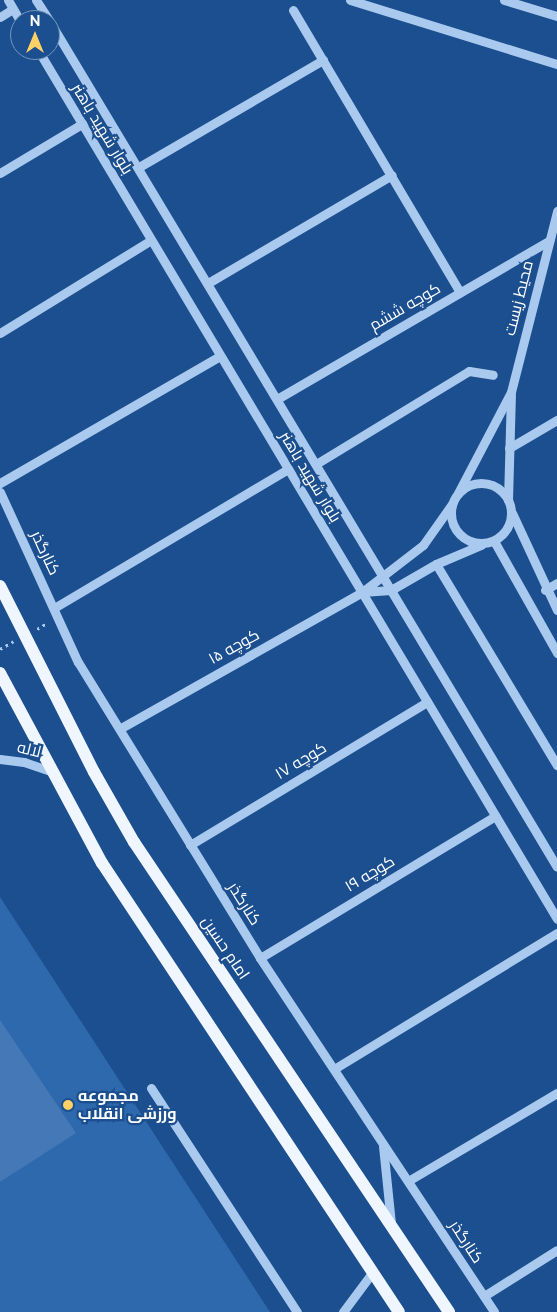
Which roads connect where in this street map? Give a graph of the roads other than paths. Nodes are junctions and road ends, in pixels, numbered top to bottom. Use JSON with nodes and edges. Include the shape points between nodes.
{"nodes":[{"id":1,"x":8,"y":0,"type":"edge"},
{"id":2,"x":350,"y":0,"type":"edge"},
{"id":3,"x":504,"y":0,"type":"edge"},
{"id":4,"x":13,"y":9,"type":"joint"},
{"id":5,"x":293,"y":10,"type":"dead end"},
{"id":6,"x":557,"y":16,"type":"edge"},
{"id":7,"x":0,"y":17,"type":"edge"},
{"id":8,"x":60,"y":39,"type":"edge"},
{"id":9,"x":44,"y":60,"type":"edge"},
{"id":10,"x":323,"y":60,"type":"junction"},
{"id":11,"x":557,"y":64,"type":"edge"},
{"id":12,"x":82,"y":124,"type":"junction"},
{"id":13,"x":139,"y":167,"type":"junction"},
{"id":14,"x":0,"y":173,"type":"edge"},
{"id":15,"x":392,"y":175,"type":"junction"},
{"id":16,"x":557,"y":211,"type":"edge"},
{"id":17,"x":151,"y":240,"type":"junction"},
{"id":18,"x":549,"y":241,"type":"junction"},
{"id":19,"x":208,"y":283,"type":"junction"},
{"id":20,"x":460,"y":292,"type":"junction"},
{"id":21,"x":0,"y":333,"type":"edge"},
{"id":22,"x":220,"y":356,"type":"junction"},
{"id":23,"x":493,"y":375,"type":"dead end"},
{"id":24,"x":511,"y":392,"type":"junction"},
{"id":25,"x":277,"y":399,"type":"junction"},
{"id":26,"x":557,"y":420,"type":"edge"},
{"id":27,"x":509,"y":448,"type":"junction"},
{"id":28,"x":316,"y":464,"type":"junction"},
{"id":29,"x":288,"y":469,"type":"junction"},
{"id":30,"x":0,"y":483,"type":"edge"},
{"id":31,"x":0,"y":492,"type":"edge"},
{"id":32,"x":458,"y":493,"type":"junction"},
{"id":33,"x":508,"y":500,"type":"junction"},
{"id":34,"x":452,"y":504,"type":"junction"},
{"id":35,"x":511,"y":512,"type":"junction"},
{"id":36,"x":494,"y":541,"type":"junction"},
{"id":37,"x":483,"y":544,"type":"junction"},
{"id":38,"x":436,"y":564,"type":"junction"},
{"id":39,"x":384,"y":577,"type":"junction"},
{"id":40,"x":557,"y":583,"type":"edge"},
{"id":41,"x":0,"y":586,"type":"edge"},
{"id":42,"x":391,"y":590,"type":"junction"},
{"id":43,"x":545,"y":590,"type":"junction"},
{"id":44,"x":362,"y":592,"type":"junction"},
{"id":45,"x":54,"y":608,"type":"junction"},
{"id":46,"x":557,"y":610,"type":"edge"},
{"id":47,"x":557,"y":653,"type":"edge"},
{"id":48,"x":0,"y":673,"type":"edge"},
{"id":49,"x":427,"y":702,"type":"junction"},
{"id":50,"x":121,"y":728,"type":"junction"},
{"id":51,"x":0,"y":759,"type":"edge"},
{"id":52,"x":557,"y":765,"type":"edge"},
{"id":53,"x":50,"y":771,"type":"junction"},
{"id":54,"x":495,"y":816,"type":"junction"},
{"id":55,"x":190,"y":845,"type":"junction"},
{"id":56,"x":557,"y":867,"type":"edge"},
{"id":57,"x":557,"y":919,"type":"edge"},
{"id":58,"x":557,"y":933,"type":"edge"},
{"id":59,"x":260,"y":958,"type":"junction"},
{"id":60,"x":334,"y":1069,"type":"junction"},
{"id":61,"x":151,"y":1088,"type":"dead end"},
{"id":62,"x":557,"y":1092,"type":"edge"},
{"id":63,"x":383,"y":1144,"type":"junction"},
{"id":64,"x":408,"y":1181,"type":"junction"},
{"id":65,"x":391,"y":1225,"type":"junction"},
{"id":66,"x":557,"y":1250,"type":"edge"},
{"id":67,"x":372,"y":1273,"type":"junction"},
{"id":68,"x":484,"y":1296,"type":"junction"},
{"id":69,"x":297,"y":1312,"type":"edge"},
{"id":70,"x":346,"y":1312,"type":"edge"},
{"id":71,"x":399,"y":1312,"type":"edge"},
{"id":72,"x":449,"y":1312,"type":"edge"},
{"id":73,"x":494,"y":1312,"type":"edge"}],
"edges":[{"from":1,"to":4,"type":"street"},
{"from":2,"to":11,"type":"street"},
{"from":3,"to":6,"type":"street"},
{"from":4,"to":7,"type":"street"},
{"from":5,"to":10,"type":"street"},
{"from":8,"to":13,"type":"street","name":"بلوار شهید باهنر"},
{"from":9,"to":12,"type":"street","name":"بلوار شهید باهنر"},
{"from":10,"to":13,"type":"street"},
{"from":10,"to":15,"type":"street"},
{"from":12,"to":14,"type":"street"},
{"from":12,"to":17,"type":"street","name":"بلوار شهید باهنر"},
{"from":13,"to":19,"type":"street","name":"بلوار شهید باهنر"},
{"from":15,"to":19,"type":"street"},
{"from":15,"to":20,"type":"street"},
{"from":16,"to":18,"type":"street","name":"محیط زیست"},
{"from":17,"to":21,"type":"street"},
{"from":17,"to":22,"type":"street","name":"بلوار شهید باهنر"},
{"from":18,"to":20,"type":"street","name":"کوچه ششم"},
{"from":18,"to":24,"type":"street","name":"محیط زیست"},
{"from":19,"to":25,"type":"street","name":"بلوار شهید باهنر"},
{"from":20,"to":25,"type":"street","name":"کوچه ششم"},
{"from":22,"to":29,"type":"street","name":"بلوار شهید باهنر"},
{"from":22,"to":30,"type":"street"},
{"from":23,"to":28,"type":"street","via":[[469,371]]},
{"from":24,"to":27,"type":"street","name":"محیط زیست"},
{"from":24,"to":32,"type":"street","name":"محیط زیست"},
{"from":25,"to":28,"type":"street","name":"بلوار شهید باهنر"},
{"from":26,"to":27,"type":"street"},
{"from":27,"to":33,"type":"street","name":"محیط زیست"},
{"from":28,"to":39,"type":"street","name":"بلوار شهید باهنر"},
{"from":29,"to":44,"type":"street","name":"بلوار شهید باهنر"},
{"from":29,"to":45,"type":"street"},
{"from":31,"to":45,"type":"street","name":"کنارگذر"},
{"from":32,"to":33,"type":"street","via":[[473,485],[490,485]]},
{"from":32,"to":34,"type":"street"},
{"from":33,"to":35,"type":"street"},
{"from":34,"to":37,"type":"street","via":[[453,527],[460,536]]},
{"from":34,"to":39,"type":"street","name":"کوچه ۱۵","via":[[422,544]]},
{"from":35,"to":36,"type":"street","via":[[506,528]]},
{"from":35,"to":43,"type":"street"},
{"from":36,"to":37,"type":"street"},
{"from":36,"to":47,"type":"street"},
{"from":37,"to":38,"type":"street"},
{"from":38,"to":42,"type":"street"},
{"from":38,"to":52,"type":"street"},
{"from":39,"to":42,"type":"street","name":"بلوار شهید باهنر"},
{"from":39,"to":44,"type":"street","name":"کوچه ۱۵"},
{"from":40,"to":43,"type":"street"},
{"from":41,"to":65,"type":"main road","name":"امام حسین","via":[[94,772],[134,842]]},
{"from":42,"to":44,"type":"street"},
{"from":42,"to":56,"type":"street","name":"بلوار شهید باهنر"},
{"from":43,"to":46,"type":"street"},
{"from":44,"to":49,"type":"street","name":"بلوار شهید باهنر"},
{"from":44,"to":50,"type":"street","name":"کوچه ۱۵"},
{"from":45,"to":50,"type":"street","name":"کنارگذر","via":[[78,662]]},
{"from":48,"to":53,"type":"main road"},
{"from":49,"to":54,"type":"street","name":"بلوار شهید باهنر"},
{"from":49,"to":55,"type":"street","name":"کوچه ۱۷"},
{"from":50,"to":55,"type":"street","name":"کنارگذر"},
{"from":51,"to":53,"type":"street","name":"لاله","via":[[24,762]]},
{"from":53,"to":67,"type":"main road","via":[[102,863]]},
{"from":54,"to":57,"type":"street","name":"بلوار شهید باهنر"},
{"from":54,"to":59,"type":"street","name":"کوچه ۱۹"},
{"from":55,"to":59,"type":"street","name":"کنارگذر"},
{"from":58,"to":60,"type":"street"},
{"from":59,"to":60,"type":"street","name":"کنارگذر"},
{"from":60,"to":63,"type":"street","name":"کنارگذر"},
{"from":61,"to":69,"type":"street"},
{"from":62,"to":64,"type":"street"},
{"from":63,"to":64,"type":"street","name":"کنارگذر"},
{"from":63,"to":65,"type":"street"},
{"from":64,"to":68,"type":"street","name":"کنارگذر"},
{"from":65,"to":72,"type":"main road","name":"امام حسین"},
{"from":66,"to":68,"type":"street"},
{"from":67,"to":70,"type":"street"},
{"from":67,"to":71,"type":"main road"},
{"from":68,"to":73,"type":"street","name":"کنارگذر"}]}
